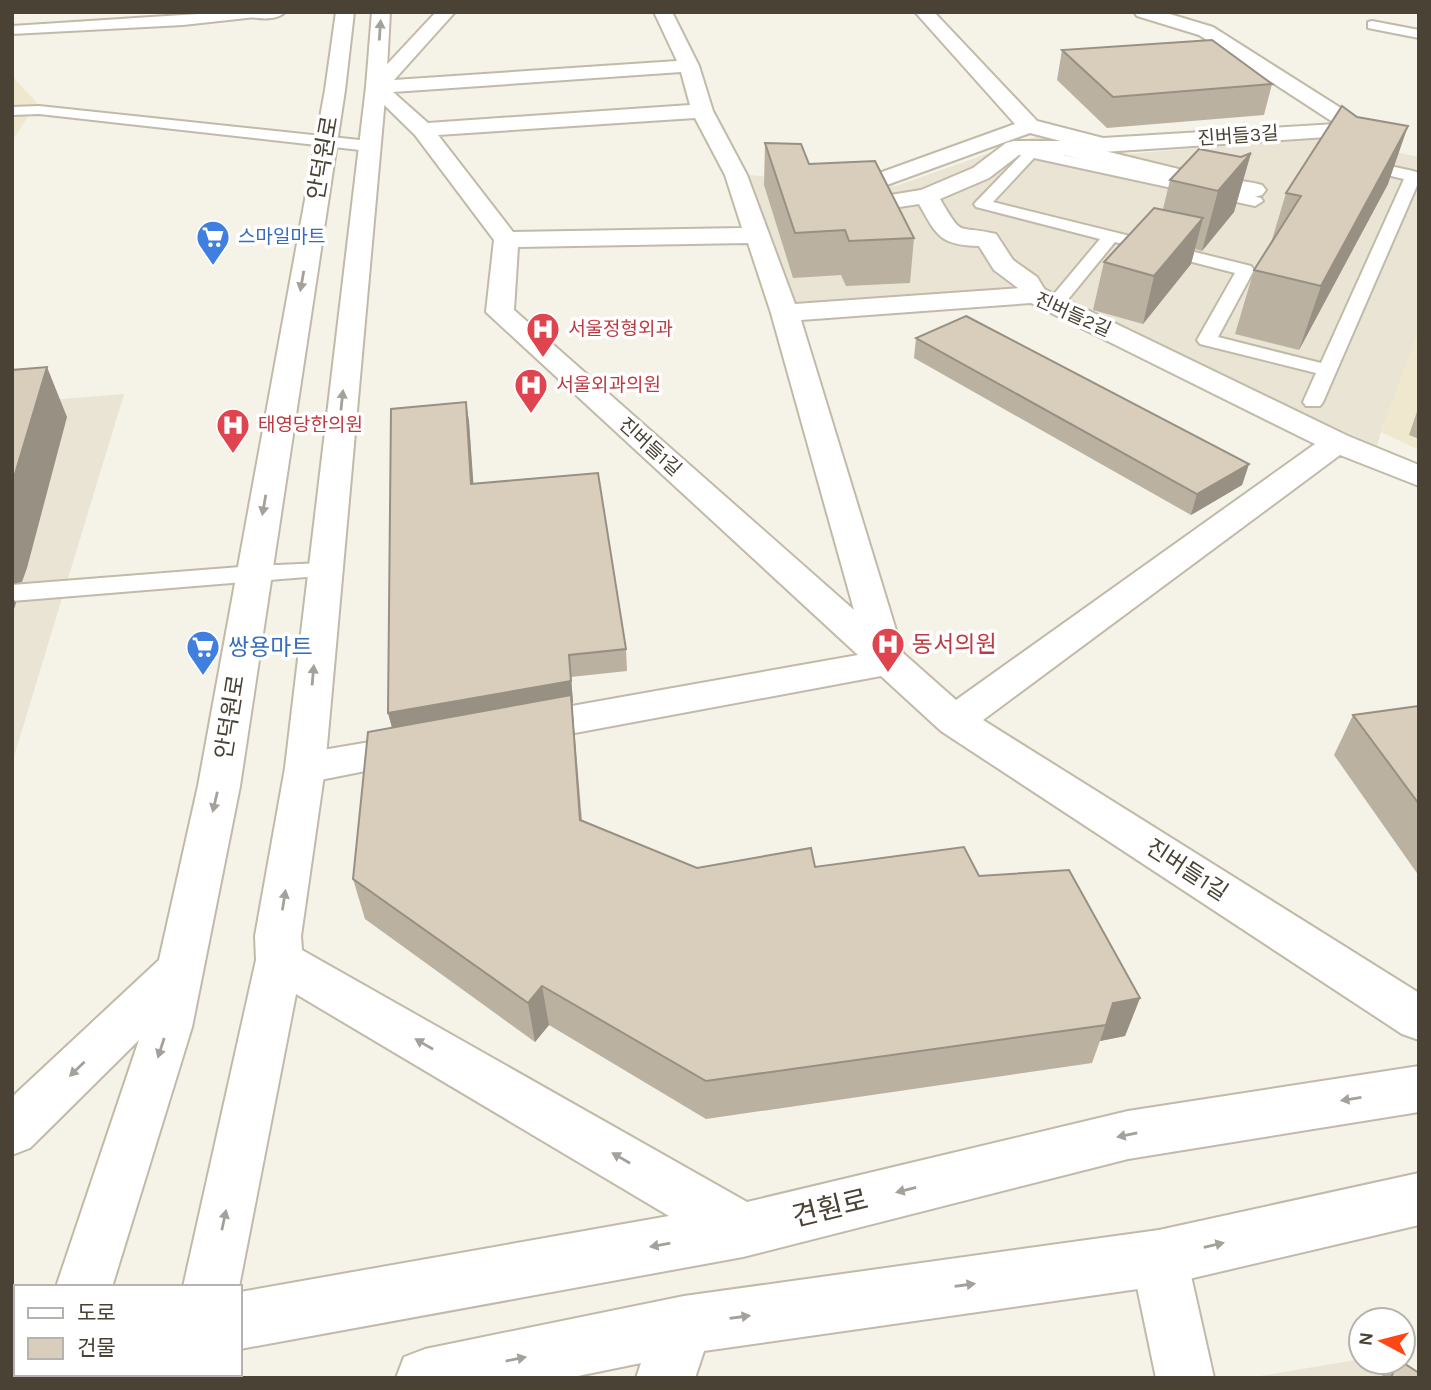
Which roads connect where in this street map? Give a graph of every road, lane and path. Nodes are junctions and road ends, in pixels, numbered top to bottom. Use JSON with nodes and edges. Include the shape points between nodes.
{"nodes":[{"id":1,"x":276,"y":12,"type":"edge"},
{"id":2,"x":345,"y":12,"type":"edge"},
{"id":3,"x":381,"y":12,"type":"edge"},
{"id":4,"x":446,"y":12,"type":"edge"},
{"id":5,"x":663,"y":12,"type":"edge"},
{"id":6,"x":924,"y":12,"type":"edge"},
{"id":7,"x":1143,"y":12,"type":"edge"},
{"id":8,"x":255,"y":13,"type":"edge"},
{"id":9,"x":1372,"y":25,"type":"dead end"},
{"id":10,"x":12,"y":30,"type":"edge"},
{"id":11,"x":1419,"y":34,"type":"edge"},
{"id":12,"x":689,"y":66,"type":"junction"},
{"id":13,"x":376,"y":87,"type":"junction"},
{"id":14,"x":12,"y":111,"type":"edge"},
{"id":15,"x":702,"y":111,"type":"junction"},
{"id":16,"x":1029,"y":126,"type":"junction"},
{"id":17,"x":423,"y":130,"type":"junction"},
{"id":18,"x":326,"y":141,"type":"junction"},
{"id":19,"x":369,"y":146,"type":"junction"},
{"id":20,"x":1340,"y":160,"type":"edge"},
{"id":21,"x":815,"y":177,"type":"edge"},
{"id":22,"x":1254,"y":195,"type":"joint"},
{"id":23,"x":926,"y":196,"type":"junction"},
{"id":24,"x":886,"y":202,"type":"edge"},
{"id":25,"x":757,"y":234,"type":"junction"},
{"id":26,"x":1111,"y":236,"type":"junction"},
{"id":27,"x":506,"y":240,"type":"junction"},
{"id":28,"x":1045,"y":300,"type":"junction"},
{"id":29,"x":785,"y":313,"type":"junction"},
{"id":30,"x":1327,"y":370,"type":"junction"},
{"id":31,"x":1313,"y":402,"type":"dead end"},
{"id":32,"x":1337,"y":443,"type":"junction"},
{"id":33,"x":1419,"y":476,"type":"edge"},
{"id":34,"x":323,"y":570,"type":"junction"},
{"id":35,"x":253,"y":573,"type":"junction"},
{"id":36,"x":12,"y":593,"type":"edge"},
{"id":37,"x":887,"y":662,"type":"junction"},
{"id":38,"x":955,"y":721,"type":"junction"},
{"id":39,"x":305,"y":768,"type":"junction"},
{"id":40,"x":279,"y":960,"type":"junction"},
{"id":41,"x":179,"y":971,"type":"junction"},
{"id":42,"x":1419,"y":1019,"type":"edge"},
{"id":43,"x":1419,"y":1088,"type":"edge"},
{"id":44,"x":12,"y":1131,"type":"edge"},
{"id":45,"x":1419,"y":1199,"type":"edge"},
{"id":46,"x":743,"y":1230,"type":"junction"},
{"id":47,"x":1159,"y":1258,"type":"junction"},
{"id":48,"x":85,"y":1285,"type":"edge"},
{"id":49,"x":211,"y":1285,"type":"edge"},
{"id":50,"x":242,"y":1321,"type":"edge"},
{"id":51,"x":684,"y":1325,"type":"junction"},
{"id":52,"x":425,"y":1378,"type":"edge"},
{"id":53,"x":665,"y":1378,"type":"edge"},
{"id":54,"x":1185,"y":1378,"type":"edge"}],
"edges":[{"from":1,"to":8,"type":"street"},
{"from":2,"to":18,"type":"street","name":"안덕원로"},
{"from":13,"to":3,"type":"street","name":"안덕원로","one_way":true},
{"from":4,"to":13,"type":"street"},
{"from":5,"to":12,"type":"street"},
{"from":6,"to":16,"type":"street"},
{"from":7,"to":16,"type":"street","name":"진버들3길","via":[[1206,31],[1358,129],[1104,145]]},
{"from":8,"to":10,"type":"lane"},
{"from":9,"to":11,"type":"lane"},
{"from":12,"to":13,"type":"street"},
{"from":12,"to":15,"type":"street"},
{"from":13,"to":17,"type":"street"},
{"from":13,"to":19,"type":"street","name":"안덕원로"},
{"from":14,"to":18,"type":"lane"},
{"from":15,"to":17,"type":"street"},
{"from":15,"to":25,"type":"street","via":[[747,175]]},
{"from":16,"to":21,"type":"street","via":[[884,179]]},
{"from":17,"to":27,"type":"street"},
{"from":18,"to":19,"type":"lane"},
{"from":18,"to":35,"type":"street","name":"안덕원로","one_way":true},
{"from":34,"to":19,"type":"street","name":"안덕원로","one_way":true},
{"from":20,"to":30,"type":"lane","via":[[1413,176]]},
{"from":22,"to":23,"type":"street","via":[[1064,148],[1014,148],[981,173]]},
{"from":22,"to":26,"type":"lane","via":[[1031,153],[982,204]]},
{"from":23,"to":24,"type":"street"},
{"from":23,"to":28,"type":"street","via":[[946,230],[958,238],[987,239],[1003,265]]},
{"from":25,"to":27,"type":"street"},
{"from":25,"to":29,"type":"street"},
{"from":26,"to":28,"type":"lane"},
{"from":26,"to":30,"type":"lane","via":[[1245,270],[1207,340]]},
{"from":27,"to":37,"type":"street","name":"진버들1길","via":[[500,312]]},
{"from":28,"to":29,"type":"street","name":"진버들2길"},
{"from":28,"to":32,"type":"street","name":"진버들2길"},
{"from":29,"to":37,"type":"street"},
{"from":30,"to":31,"type":"lane"},
{"from":32,"to":33,"type":"street"},
{"from":32,"to":38,"type":"street"},
{"from":34,"to":35,"type":"lane"},
{"from":39,"to":34,"type":"street","name":"안덕원로","one_way":true},
{"from":35,"to":36,"type":"lane"},
{"from":35,"to":41,"type":"street","name":"안덕원로","one_way":true,"via":[[219,786]]},
{"from":37,"to":38,"type":"street","name":"진버들1길"},
{"from":37,"to":39,"type":"street"},
{"from":38,"to":42,"type":"street","name":"진버들1길"},
{"from":40,"to":39,"type":"street","name":"안덕원로","one_way":true,"via":[[278,936]]},
{"from":46,"to":40,"type":"street","one_way":true},
{"from":49,"to":40,"type":"street","name":"안덕원로","one_way":true},
{"from":41,"to":44,"type":"street","one_way":true},
{"from":41,"to":48,"type":"street","name":"안덕원로","one_way":true,"via":[[168,1027]]},
{"from":43,"to":46,"type":"street","name":"견훤로","one_way":true,"via":[[1128,1135]]},
{"from":47,"to":45,"type":"street","one_way":true},
{"from":46,"to":50,"type":"street","name":"견훤로","one_way":true},
{"from":51,"to":47,"type":"street","one_way":true},
{"from":47,"to":54,"type":"street"},
{"from":52,"to":51,"type":"street","one_way":true},
{"from":51,"to":53,"type":"street"}]}
